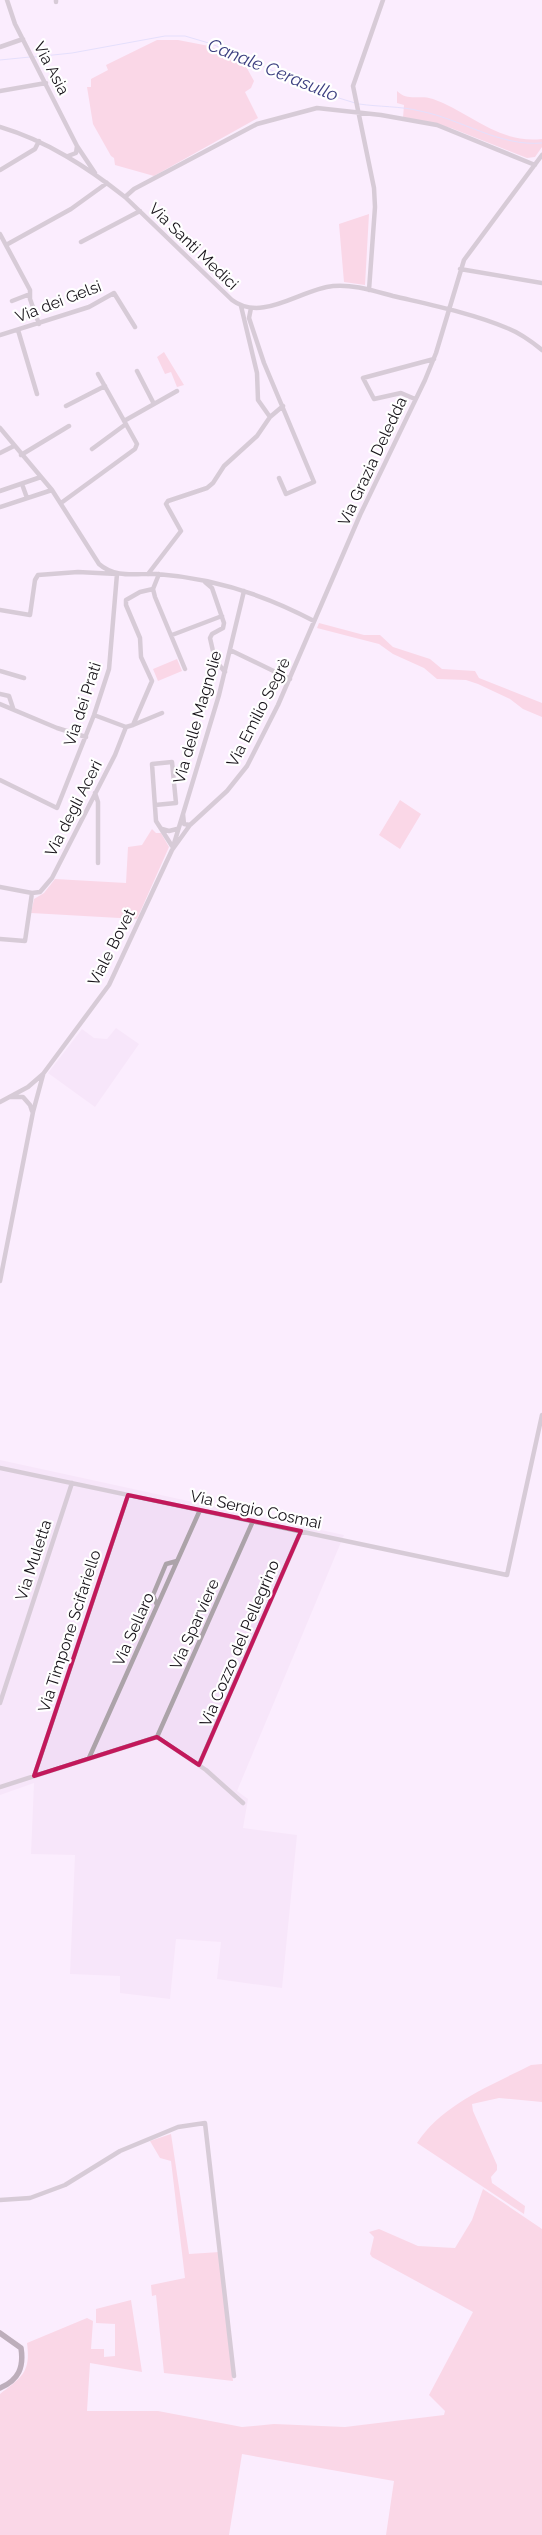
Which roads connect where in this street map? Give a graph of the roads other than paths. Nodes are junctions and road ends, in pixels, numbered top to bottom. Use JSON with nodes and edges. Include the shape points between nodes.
{"nodes":[{"id":1,"x":7,"y":0,"type":"edge"},
{"id":2,"x":383,"y":0,"type":"edge"},
{"id":3,"x":23,"y":39,"type":"junction"},
{"id":4,"x":0,"y":47,"type":"edge"},
{"id":5,"x":46,"y":83,"type":"junction"},
{"id":6,"x":0,"y":91,"type":"edge"},
{"id":7,"x":358,"y":112,"type":"junction"},
{"id":8,"x":0,"y":127,"type":"edge"},
{"id":9,"x":39,"y":142,"type":"junction"},
{"id":10,"x":77,"y":146,"type":"junction"},
{"id":11,"x":542,"y":154,"type":"edge"},
{"id":12,"x":68,"y":156,"type":"junction"},
{"id":13,"x":85,"y":157,"type":"junction"},
{"id":14,"x":79,"y":164,"type":"junction"},
{"id":15,"x":535,"y":164,"type":"junction"},
{"id":16,"x":0,"y":170,"type":"edge"},
{"id":17,"x":97,"y":176,"type":"junction"},
{"id":18,"x":107,"y":183,"type":"junction"},
{"id":19,"x":125,"y":197,"type":"junction"},
{"id":20,"x":140,"y":210,"type":"junction"},
{"id":21,"x":0,"y":234,"type":"edge"},
{"id":22,"x":81,"y":242,"type":"dead end"},
{"id":23,"x":4,"y":243,"type":"edge"},
{"id":24,"x":460,"y":269,"type":"junction"},
{"id":25,"x":542,"y":283,"type":"edge"},
{"id":26,"x":369,"y":290,"type":"junction"},
{"id":27,"x":30,"y":294,"type":"junction"},
{"id":28,"x":12,"y":301,"type":"dead end"},
{"id":29,"x":241,"y":306,"type":"junction"},
{"id":30,"x":250,"y":308,"type":"junction"},
{"id":31,"x":447,"y":309,"type":"junction"},
{"id":32,"x":241,"y":312,"type":"junction"},
{"id":33,"x":249,"y":318,"type":"junction"},
{"id":34,"x":39,"y":324,"type":"junction"},
{"id":35,"x":135,"y":327,"type":"dead end"},
{"id":36,"x":18,"y":330,"type":"junction"},
{"id":37,"x":0,"y":336,"type":"edge"},
{"id":38,"x":542,"y":350,"type":"edge"},
{"id":39,"x":434,"y":359,"type":"junction"},
{"id":40,"x":137,"y":371,"type":"dead end"},
{"id":41,"x":98,"y":374,"type":"dead end"},
{"id":42,"x":105,"y":386,"type":"junction"},
{"id":43,"x":177,"y":391,"type":"dead end"},
{"id":44,"x":37,"y":394,"type":"dead end"},
{"id":45,"x":415,"y":398,"type":"junction"},
{"id":46,"x":154,"y":404,"type":"junction"},
{"id":47,"x":66,"y":406,"type":"dead end"},
{"id":48,"x":283,"y":406,"type":"junction"},
{"id":49,"x":270,"y":417,"type":"junction"},
{"id":50,"x":125,"y":422,"type":"junction"},
{"id":51,"x":69,"y":426,"type":"dead end"},
{"id":52,"x":0,"y":428,"type":"edge"},
{"id":53,"x":14,"y":446,"type":"junction"},
{"id":54,"x":92,"y":449,"type":"dead end"},
{"id":55,"x":0,"y":453,"type":"edge"},
{"id":56,"x":21,"y":455,"type":"junction"},
{"id":57,"x":41,"y":477,"type":"junction"},
{"id":58,"x":279,"y":478,"type":"dead end"},
{"id":59,"x":22,"y":484,"type":"junction"},
{"id":60,"x":52,"y":490,"type":"junction"},
{"id":61,"x":0,"y":491,"type":"edge"},
{"id":62,"x":27,"y":498,"type":"junction"},
{"id":63,"x":60,"y":503,"type":"junction"},
{"id":64,"x":0,"y":507,"type":"edge"},
{"id":65,"x":117,"y":574,"type":"junction"},
{"id":66,"x":148,"y":574,"type":"junction"},
{"id":67,"x":159,"y":574,"type":"junction"},
{"id":68,"x":204,"y":581,"type":"junction"},
{"id":69,"x":153,"y":589,"type":"junction"},
{"id":70,"x":244,"y":591,"type":"junction"},
{"id":71,"x":0,"y":610,"type":"edge"},
{"id":72,"x":222,"y":616,"type":"junction"},
{"id":73,"x":314,"y":622,"type":"junction"},
{"id":74,"x":172,"y":635,"type":"junction"},
{"id":75,"x":230,"y":650,"type":"junction"},
{"id":76,"x":185,"y":669,"type":"dead end"},
{"id":77,"x":0,"y":671,"type":"edge"},
{"id":78,"x":225,"y":672,"type":"junction"},
{"id":79,"x":24,"y":678,"type":"dead end"},
{"id":80,"x":290,"y":680,"type":"junction"},
{"id":81,"x":0,"y":694,"type":"edge"},
{"id":82,"x":0,"y":704,"type":"edge"},
{"id":83,"x":13,"y":708,"type":"junction"},
{"id":84,"x":162,"y":713,"type":"dead end"},
{"id":85,"x":94,"y":715,"type":"junction"},
{"id":86,"x":133,"y":725,"type":"junction"},
{"id":87,"x":126,"y":727,"type":"junction"},
{"id":88,"x":86,"y":737,"type":"junction"},
{"id":89,"x":0,"y":780,"type":"edge"},
{"id":90,"x":95,"y":793,"type":"junction"},
{"id":91,"x":155,"y":805,"type":"junction"},
{"id":92,"x":183,"y":810,"type":"junction"},
{"id":93,"x":190,"y":825,"type":"junction"},
{"id":94,"x":159,"y":827,"type":"junction"},
{"id":95,"x":177,"y":829,"type":"junction"},
{"id":96,"x":172,"y":850,"type":"junction"},
{"id":97,"x":98,"y":863,"type":"dead end"},
{"id":98,"x":0,"y":887,"type":"edge"},
{"id":99,"x":32,"y":893,"type":"junction"},
{"id":100,"x":0,"y":939,"type":"edge"},
{"id":101,"x":43,"y":1074,"type":"junction"},
{"id":102,"x":10,"y":1097,"type":"junction"},
{"id":103,"x":0,"y":1102,"type":"edge"},
{"id":104,"x":33,"y":1112,"type":"junction"},
{"id":105,"x":0,"y":1281,"type":"edge"},
{"id":106,"x":542,"y":1415,"type":"edge"},
{"id":107,"x":0,"y":1468,"type":"edge"},
{"id":108,"x":72,"y":1483,"type":"junction"},
{"id":109,"x":128,"y":1495,"type":"junction"},
{"id":110,"x":200,"y":1510,"type":"junction"},
{"id":111,"x":253,"y":1521,"type":"junction"},
{"id":112,"x":301,"y":1531,"type":"junction"},
{"id":113,"x":177,"y":1561,"type":"junction"},
{"id":114,"x":157,"y":1605,"type":"junction"},
{"id":115,"x":0,"y":1703,"type":"edge"},
{"id":116,"x":157,"y":1737,"type":"junction"},
{"id":117,"x":89,"y":1758,"type":"junction"},
{"id":118,"x":199,"y":1765,"type":"junction"},
{"id":119,"x":34,"y":1776,"type":"junction"},
{"id":120,"x":0,"y":1787,"type":"edge"},
{"id":121,"x":243,"y":1804,"type":"dead end"},
{"id":122,"x":0,"y":2200,"type":"edge"},
{"id":123,"x":0,"y":2333,"type":"edge"},
{"id":124,"x":234,"y":2376,"type":"dead end"},
{"id":125,"x":0,"y":2388,"type":"edge"}],
"edges":[{"from":1,"to":3,"type":"street","name":"Via Asia"},
{"from":2,"to":7,"type":"street","via":[[355,78]]},
{"from":3,"to":4,"type":"street"},
{"from":3,"to":5,"type":"street","name":"Via Asia"},
{"from":5,"to":6,"type":"street"},
{"from":5,"to":10,"type":"street","name":"Via Asia"},
{"from":7,"to":15,"type":"street","via":[[437,125]]},
{"from":7,"to":19,"type":"street","via":[[317,108],[257,124],[134,189]]},
{"from":7,"to":26,"type":"street","via":[[374,188]]},
{"from":8,"to":9,"type":"street","name":"Via Santi Medici"},
{"from":9,"to":12,"type":"street","name":"Via Santi Medici"},
{"from":9,"to":16,"type":"street","via":[[36,149]]},
{"from":10,"to":12,"type":"street","via":[[76,153]]},
{"from":10,"to":13,"type":"street","name":"Via Asia"},
{"from":10,"to":14,"type":"street","name":"Via Asia"},
{"from":11,"to":15,"type":"street","name":"Via Grazia Deledda"},
{"from":12,"to":14,"type":"street","name":"Via Santi Medici"},
{"from":13,"to":14,"type":"street"},
{"from":13,"to":17,"type":"street","name":"Via Asia"},
{"from":14,"to":17,"type":"street","name":"Via Santi Medici"},
{"from":15,"to":24,"type":"street","name":"Via Grazia Deledda","via":[[469,251]]},
{"from":17,"to":18,"type":"street","name":"Via Santi Medici"},
{"from":18,"to":19,"type":"street","name":"Via Santi Medici"},
{"from":18,"to":23,"type":"street","via":[[72,209]]},
{"from":19,"to":20,"type":"street","name":"Via Santi Medici"},
{"from":20,"to":22,"type":"street"},
{"from":20,"to":29,"type":"street","name":"Via Santi Medici"},
{"from":21,"to":23,"type":"street"},
{"from":23,"to":27,"type":"street"},
{"from":24,"to":25,"type":"street"},
{"from":24,"to":31,"type":"street","name":"Via Grazia Deledda"},
{"from":26,"to":30,"type":"street","name":"Via Santi Medici","via":[[334,286],[263,308]]},
{"from":26,"to":31,"type":"street","name":"Via Santi Medici"},
{"from":27,"to":28,"type":"street"},
{"from":27,"to":34,"type":"street"},
{"from":29,"to":30,"type":"street","name":"Via Santi Medici"},
{"from":29,"to":32,"type":"street"},
{"from":30,"to":33,"type":"street"},
{"from":31,"to":38,"type":"street","name":"Via Santi Medici","via":[[508,328]]},
{"from":31,"to":39,"type":"street","name":"Via Grazia Deledda"},
{"from":32,"to":33,"type":"street"},
{"from":32,"to":49,"type":"street","via":[[257,373],[258,400]]},
{"from":33,"to":48,"type":"street"},
{"from":34,"to":35,"type":"street","name":"Via dei Gelsi","via":[[89,307],[114,293]]},
{"from":34,"to":36,"type":"street","name":"Via dei Gelsi"},
{"from":36,"to":37,"type":"street","name":"Via dei Gelsi"},
{"from":36,"to":44,"type":"street"},
{"from":39,"to":45,"type":"street","name":"Via Grazia Deledda"},
{"from":39,"to":45,"type":"street","via":[[363,378],[374,399],[401,393]]},
{"from":40,"to":46,"type":"street"},
{"from":41,"to":42,"type":"street"},
{"from":42,"to":47,"type":"street"},
{"from":42,"to":50,"type":"street"},
{"from":43,"to":46,"type":"street"},
{"from":45,"to":73,"type":"street","name":"Via Grazia Deledda"},
{"from":46,"to":50,"type":"street"},
{"from":48,"to":49,"type":"street"},
{"from":48,"to":58,"type":"street","via":[[314,482],[286,494]]},
{"from":49,"to":66,"type":"street","via":[[257,436],[224,466],[207,488],[168,501],[167,510],[181,531]]},
{"from":50,"to":54,"type":"street"},
{"from":50,"to":63,"type":"street","via":[[135,439],[135,449]]},
{"from":51,"to":56,"type":"street"},
{"from":52,"to":53,"type":"street"},
{"from":53,"to":55,"type":"street"},
{"from":53,"to":56,"type":"street"},
{"from":56,"to":57,"type":"street"},
{"from":57,"to":59,"type":"street"},
{"from":57,"to":60,"type":"street"},
{"from":59,"to":61,"type":"street"},
{"from":59,"to":62,"type":"street"},
{"from":60,"to":62,"type":"street"},
{"from":60,"to":63,"type":"street"},
{"from":62,"to":64,"type":"street"},
{"from":63,"to":65,"type":"street","via":[[99,564]]},
{"from":65,"to":66,"type":"street"},
{"from":65,"to":71,"type":"street","via":[[38,574],[30,615]]},
{"from":65,"to":85,"type":"street","name":"Via dei Prati","via":[[109,669]]},
{"from":66,"to":67,"type":"street"},
{"from":67,"to":68,"type":"street"},
{"from":67,"to":69,"type":"street"},
{"from":68,"to":70,"type":"street"},
{"from":68,"to":72,"type":"street","via":[[212,588]]},
{"from":69,"to":74,"type":"street"},
{"from":69,"to":86,"type":"street","via":[[126,600],[140,638],[141,658],[152,681]]},
{"from":70,"to":73,"type":"street","via":[[275,601]]},
{"from":70,"to":75,"type":"street","name":"Via delle Magnolie"},
{"from":72,"to":74,"type":"street"},
{"from":72,"to":78,"type":"street","via":[[222,628],[210,638],[215,660]]},
{"from":73,"to":80,"type":"street","name":"Via Emilio Segrè"},
{"from":74,"to":76,"type":"street"},
{"from":75,"to":78,"type":"street","name":"Via delle Magnolie"},
{"from":75,"to":80,"type":"street"},
{"from":77,"to":79,"type":"street"},
{"from":78,"to":92,"type":"street","name":"Via delle Magnolie"},
{"from":80,"to":93,"type":"street","name":"Via Emilio Segrè","via":[[242,773]]},
{"from":81,"to":83,"type":"street","via":[[9,696]]},
{"from":82,"to":83,"type":"street"},
{"from":83,"to":88,"type":"street","via":[[56,728]]},
{"from":84,"to":86,"type":"street"},
{"from":85,"to":87,"type":"street"},
{"from":85,"to":88,"type":"street","name":"Via dei Prati"},
{"from":86,"to":87,"type":"street"},
{"from":87,"to":90,"type":"street","name":"Via degli Aceri"},
{"from":88,"to":89,"type":"street","name":"Via dei Prati","via":[[57,808]]},
{"from":90,"to":97,"type":"street","via":[[98,802]]},
{"from":90,"to":99,"type":"street","name":"Via degli Aceri","via":[[52,878],[40,892]]},
{"from":91,"to":91,"type":"street","via":[[152,764],[172,762],[176,803]]},
{"from":91,"to":94,"type":"street"},
{"from":92,"to":93,"type":"street","via":[[184,824]]},
{"from":92,"to":95,"type":"street","name":"Via delle Magnolie"},
{"from":93,"to":96,"type":"street","name":"Viale Bovet"},
{"from":94,"to":95,"type":"street","via":[[169,831]]},
{"from":94,"to":96,"type":"street","via":[[172,844]]},
{"from":95,"to":96,"type":"street","name":"Via delle Magnolie"},
{"from":96,"to":101,"type":"street","name":"Viale Bovet","via":[[109,985]]},
{"from":98,"to":99,"type":"street"},
{"from":99,"to":100,"type":"street","via":[[25,941]]},
{"from":101,"to":102,"type":"street"},
{"from":101,"to":104,"type":"street"},
{"from":102,"to":103,"type":"street"},
{"from":102,"to":104,"type":"street","via":[[23,1097]]},
{"from":104,"to":105,"type":"street"},
{"from":106,"to":112,"type":"street","name":"Via Sergio Cosmai","via":[[507,1575]]},
{"from":107,"to":108,"type":"street","name":"Via Sergio Cosmai"},
{"from":108,"to":109,"type":"street","name":"Via Sergio Cosmai"},
{"from":108,"to":115,"type":"street","name":"Via Muletta"},
{"from":109,"to":110,"type":"street","name":"Via Sergio Cosmai"},
{"from":109,"to":119,"type":"street","name":"Via Timpone Scifariello"},
{"from":110,"to":111,"type":"street","name":"Via Sergio Cosmai"},
{"from":110,"to":113,"type":"street","name":"Via Sellaro"},
{"from":111,"to":112,"type":"street","name":"Via Sergio Cosmai"},
{"from":111,"to":116,"type":"street","name":"Via Sparviere"},
{"from":112,"to":118,"type":"street","name":"Via Cozzo del Pellegrino"},
{"from":113,"to":114,"type":"street","name":"Via Sellaro"},
{"from":113,"to":114,"type":"street","via":[[166,1564],[153,1595]]},
{"from":114,"to":117,"type":"street","name":"Via Sellaro"},
{"from":116,"to":117,"type":"street"},
{"from":116,"to":118,"type":"street"},
{"from":117,"to":119,"type":"street"},
{"from":118,"to":121,"type":"street"},
{"from":119,"to":120,"type":"street"},
{"from":122,"to":124,"type":"street","via":[[30,2198],[58,2188],[80,2178],[120,2151],[178,2127],[205,2123]]},
{"from":123,"to":125,"type":"main road","via":[[21,2348],[23,2360],[18,2376]]}]}
